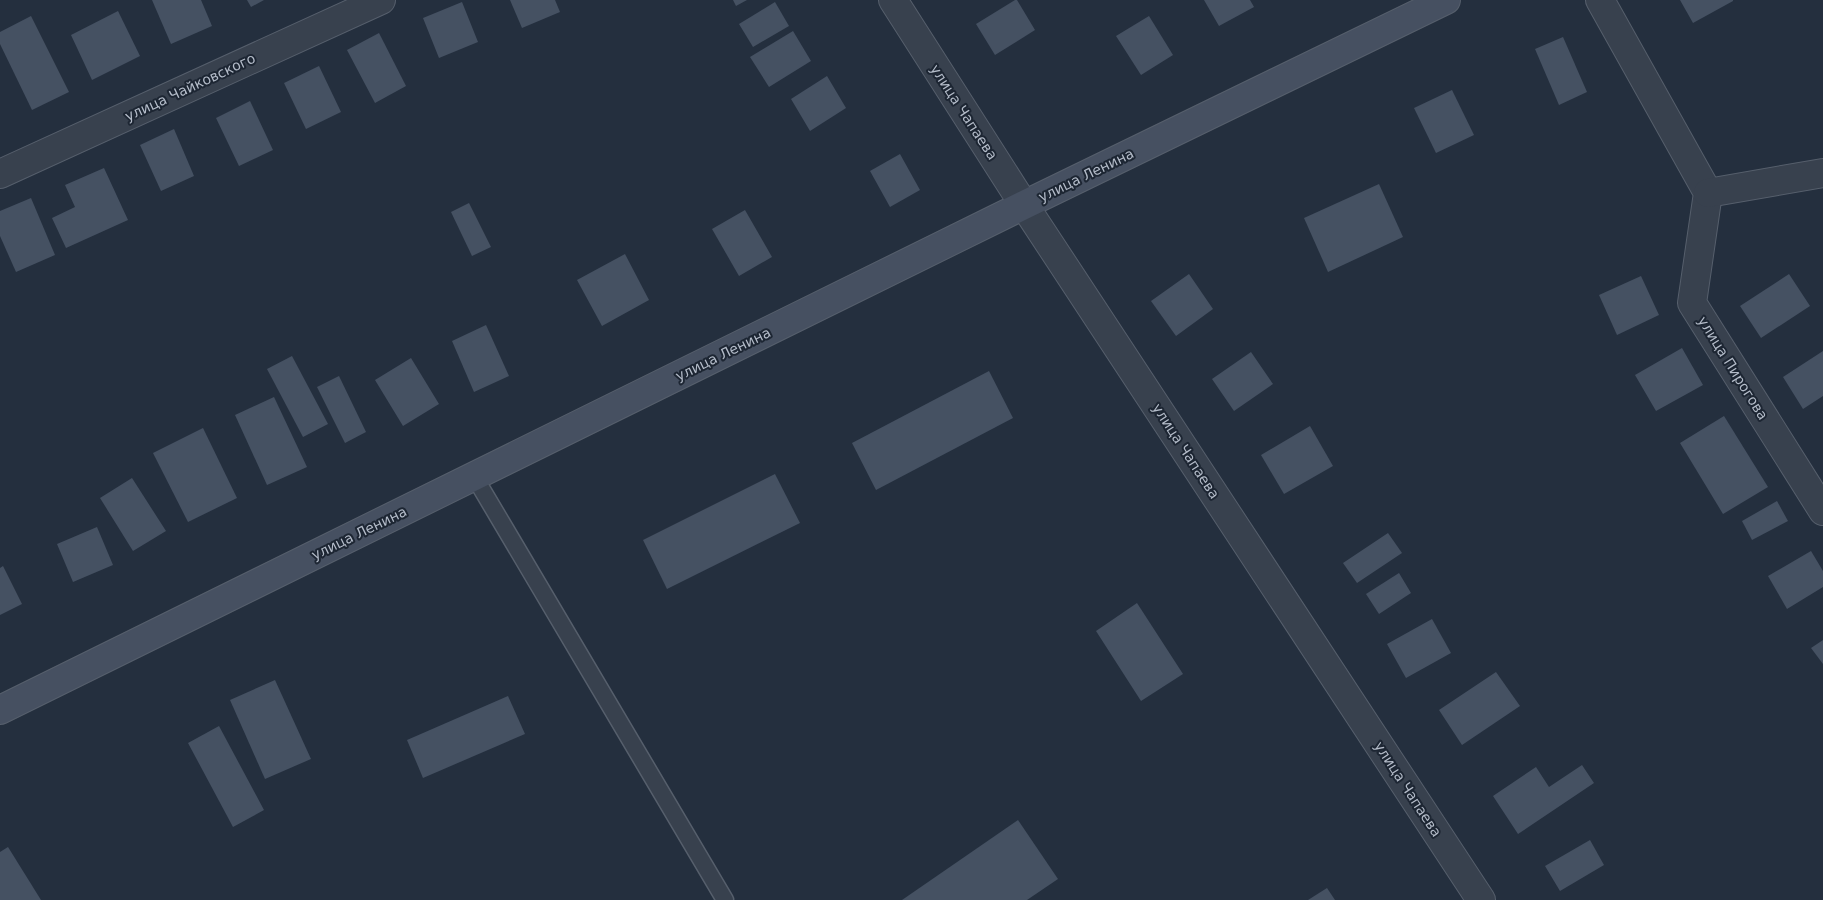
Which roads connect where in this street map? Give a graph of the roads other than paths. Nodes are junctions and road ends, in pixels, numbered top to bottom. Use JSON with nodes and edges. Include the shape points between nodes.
{"nodes":[{"id":1,"x":381,"y":0,"type":"edge"},
{"id":2,"x":892,"y":0,"type":"edge"},
{"id":3,"x":1446,"y":0,"type":"edge"},
{"id":4,"x":1600,"y":0,"type":"edge"},
{"id":5,"x":1823,"y":172,"type":"edge"},
{"id":6,"x":0,"y":174,"type":"edge"},
{"id":7,"x":1708,"y":192,"type":"junction"},
{"id":8,"x":1024,"y":205,"type":"junction"},
{"id":9,"x":474,"y":476,"type":"junction"},
{"id":10,"x":1823,"y":511,"type":"edge"},
{"id":11,"x":0,"y":710,"type":"edge"},
{"id":12,"x":725,"y":900,"type":"edge"},
{"id":13,"x":1481,"y":900,"type":"edge"}],
"edges":[{"from":1,"to":6,"type":"street","name":"улица Чайковского"},
{"from":2,"to":8,"type":"street","name":"улица Чапаева"},
{"from":3,"to":8,"type":"street","name":"улица Ленина"},
{"from":4,"to":7,"type":"street"},
{"from":5,"to":7,"type":"street"},
{"from":7,"to":10,"type":"street","name":"улица Пирогова","via":[[1692,303]]},
{"from":8,"to":9,"type":"street","name":"улица Ленина"},
{"from":8,"to":13,"type":"street","name":"улица Чапаева"},
{"from":9,"to":11,"type":"street","name":"улица Ленина"},
{"from":9,"to":12,"type":"lane"}]}
